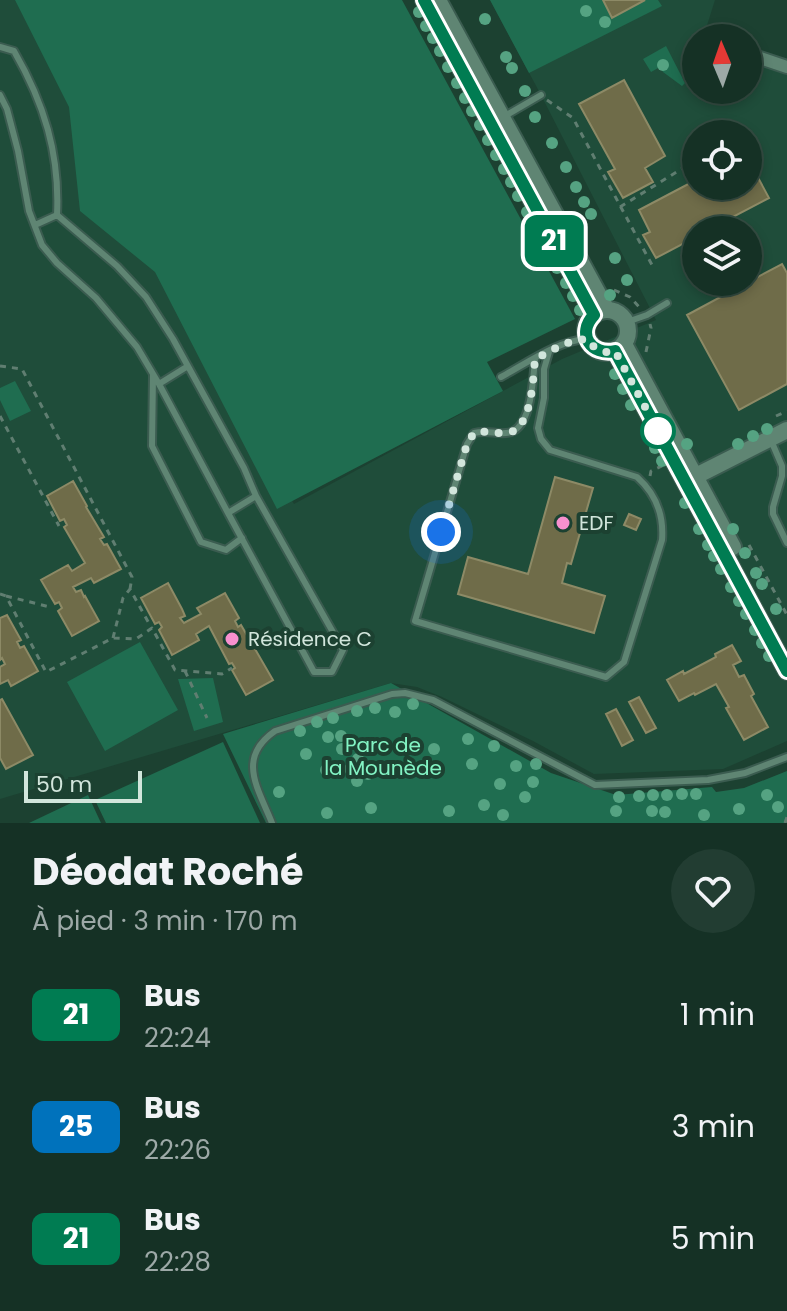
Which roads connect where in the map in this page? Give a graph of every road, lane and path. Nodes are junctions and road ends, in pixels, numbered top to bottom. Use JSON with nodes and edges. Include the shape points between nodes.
{"nodes":[{"id":1,"x":424,"y":0,"type":"edge"},
{"id":2,"x":438,"y":0,"type":"edge"},
{"id":3,"x":0,"y":47,"type":"edge"},
{"id":4,"x":762,"y":59,"type":"edge"},
{"id":5,"x":787,"y":67,"type":"edge"},
{"id":6,"x":0,"y":95,"type":"edge"},
{"id":7,"x":541,"y":95,"type":"joint"},
{"id":8,"x":502,"y":118,"type":"junction"},
{"id":9,"x":682,"y":169,"type":"edge"},
{"id":10,"x":620,"y":207,"type":"junction"},
{"id":11,"x":57,"y":215,"type":"junction"},
{"id":12,"x":35,"y":225,"type":"junction"},
{"id":13,"x":652,"y":265,"type":"dead end"},
{"id":14,"x":667,"y":303,"type":"dead end"},
{"id":15,"x":600,"y":312,"type":"junction"},
{"id":16,"x":627,"y":322,"type":"junction"},
{"id":17,"x":587,"y":339,"type":"junction"},
{"id":18,"x":620,"y":348,"type":"junction"},
{"id":19,"x":549,"y":352,"type":"junction"},
{"id":20,"x":535,"y":359,"type":"junction"},
{"id":21,"x":0,"y":366,"type":"edge"},
{"id":22,"x":188,"y":366,"type":"junction"},
{"id":23,"x":153,"y":375,"type":"junction"},
{"id":24,"x":501,"y":377,"type":"dead end"},
{"id":25,"x":159,"y":384,"type":"junction"},
{"id":26,"x":0,"y":416,"type":"edge"},
{"id":27,"x":787,"y":430,"type":"edge"},
{"id":28,"x":770,"y":438,"type":"junction"},
{"id":29,"x":696,"y":476,"type":"junction"},
{"id":30,"x":256,"y":496,"type":"junction"},
{"id":31,"x":228,"y":513,"type":"junction"},
{"id":32,"x":59,"y":526,"type":"dead end"},
{"id":33,"x":242,"y":538,"type":"junction"},
{"id":34,"x":787,"y":543,"type":"edge"},
{"id":35,"x":130,"y":589,"type":"junction"},
{"id":36,"x":0,"y":594,"type":"edge"},
{"id":37,"x":6,"y":596,"type":"junction"},
{"id":38,"x":50,"y":607,"type":"dead end"},
{"id":39,"x":152,"y":628,"type":"junction"},
{"id":40,"x":113,"y":638,"type":"junction"},
{"id":41,"x":787,"y":651,"type":"edge"},
{"id":42,"x":232,"y":668,"type":"dead end"},
{"id":43,"x":185,"y":671,"type":"junction"},
{"id":44,"x":787,"y":671,"type":"edge"},
{"id":45,"x":207,"y":718,"type":"dead end"},
{"id":46,"x":787,"y":757,"type":"edge"},
{"id":47,"x":787,"y":817,"type":"edge"},
{"id":48,"x":272,"y":823,"type":"edge"},
{"id":49,"x":785,"y":823,"type":"edge"}],
"edges":[{"from":1,"to":15,"type":"street"},
{"from":2,"to":8,"type":"street"},
{"from":3,"to":11,"type":"lane","via":[[14,51],[48,122]]},
{"from":4,"to":5,"type":"street"},
{"from":6,"to":12,"type":"lane"},
{"from":7,"to":8,"type":"lane"},
{"from":7,"to":10,"type":"path","via":[[573,118]]},
{"from":8,"to":15,"type":"street"},
{"from":9,"to":10,"type":"path"},
{"from":10,"to":13,"type":"path"},
{"from":11,"to":12,"type":"lane"},
{"from":11,"to":22,"type":"lane","via":[[146,297]]},
{"from":12,"to":23,"type":"lane","via":[[42,245],[96,298]]},
{"from":14,"to":16,"type":"lane"},
{"from":15,"to":16,"type":"street","via":[[615,311]]},
{"from":15,"to":17,"type":"street","via":[[587,326]]},
{"from":16,"to":18,"type":"street","via":[[628,338]]},
{"from":17,"to":18,"type":"street","via":[[599,351]]},
{"from":17,"to":19,"type":"lane"},
{"from":18,"to":29,"type":"street"},
{"from":18,"to":44,"type":"street"},
{"from":19,"to":20,"type":"lane"},
{"from":19,"to":20,"type":"lane","via":[[541,439],[550,450],[637,477],[648,487],[663,527],[624,662],[606,677],[415,621],[467,444],[474,433],[518,429],[531,396]]},
{"from":20,"to":24,"type":"lane"},
{"from":21,"to":35,"type":"path","via":[[22,369],[132,577]]},
{"from":22,"to":25,"type":"lane"},
{"from":22,"to":30,"type":"lane"},
{"from":23,"to":25,"type":"lane"},
{"from":23,"to":33,"type":"lane","via":[[152,446],[201,542],[226,550]]},
{"from":25,"to":31,"type":"lane"},
{"from":26,"to":32,"type":"path"},
{"from":27,"to":28,"type":"street"},
{"from":28,"to":29,"type":"street"},
{"from":28,"to":34,"type":"lane","via":[[782,466],[773,514]]},
{"from":29,"to":41,"type":"street"},
{"from":30,"to":31,"type":"lane"},
{"from":30,"to":33,"type":"lane","via":[[343,650],[332,672],[314,672]]},
{"from":31,"to":33,"type":"lane"},
{"from":35,"to":39,"type":"path"},
{"from":35,"to":40,"type":"path"},
{"from":36,"to":37,"type":"path"},
{"from":37,"to":38,"type":"path"},
{"from":37,"to":40,"type":"path","via":[[46,672]]},
{"from":39,"to":40,"type":"path","via":[[136,639]]},
{"from":39,"to":43,"type":"path","via":[[175,670]]},
{"from":42,"to":43,"type":"path","via":[[222,674]]},
{"from":43,"to":45,"type":"path"},
{"from":46,"to":48,"type":"lane","via":[[708,780],[595,785],[433,700],[392,694],[264,738],[256,748],[253,777]]},
{"from":47,"to":49,"type":"path"}]}
